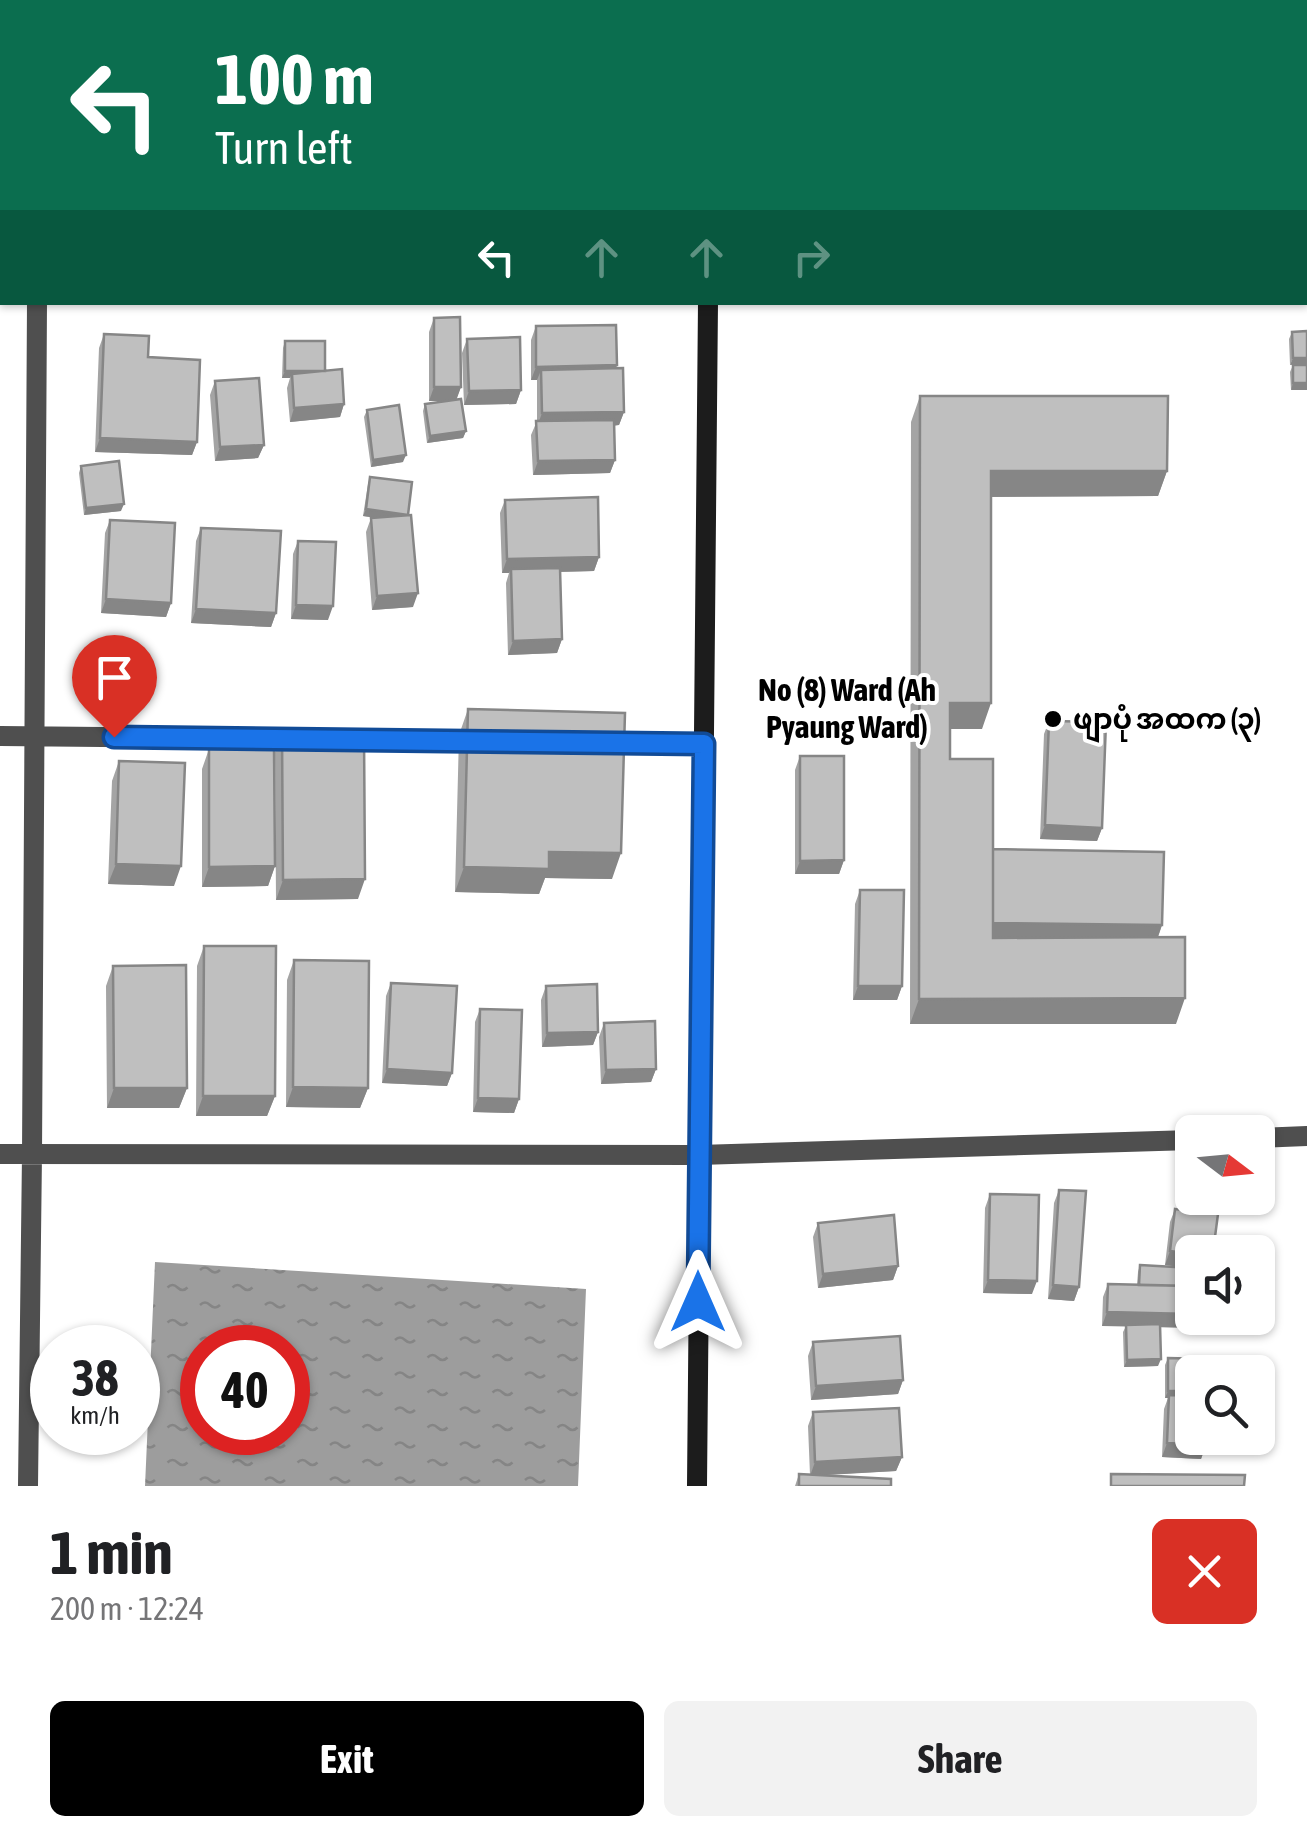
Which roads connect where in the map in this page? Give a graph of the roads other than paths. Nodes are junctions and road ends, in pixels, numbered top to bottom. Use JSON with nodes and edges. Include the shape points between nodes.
{"nodes":[{"id":1,"x":37,"y":305,"type":"edge"},
{"id":2,"x":708,"y":305,"type":"edge"},
{"id":3,"x":0,"y":736,"type":"edge"},
{"id":4,"x":35,"y":736,"type":"junction"},
{"id":5,"x":507,"y":742,"type":"edge"},
{"id":6,"x":586,"y":743,"type":"edge"},
{"id":7,"x":704,"y":744,"type":"junction"},
{"id":8,"x":1307,"y":1136,"type":"edge"},
{"id":9,"x":1275,"y":1137,"type":"edge"},
{"id":10,"x":1175,"y":1141,"type":"edge"},
{"id":11,"x":0,"y":1154,"type":"edge"},
{"id":12,"x":32,"y":1154,"type":"junction"},
{"id":13,"x":700,"y":1156,"type":"junction"},
{"id":14,"x":28,"y":1486,"type":"edge"},
{"id":15,"x":697,"y":1486,"type":"edge"}],
"edges":[{"from":1,"to":4,"type":"street"},
{"from":2,"to":7,"type":"street"},
{"from":3,"to":4,"type":"street"},
{"from":4,"to":5,"type":"street"},
{"from":4,"to":12,"type":"street"},
{"from":6,"to":7,"type":"street"},
{"from":7,"to":13,"type":"street"},
{"from":8,"to":9,"type":"street"},
{"from":10,"to":13,"type":"street"},
{"from":11,"to":12,"type":"street"},
{"from":12,"to":13,"type":"street"},
{"from":12,"to":14,"type":"street"},
{"from":13,"to":15,"type":"street"}]}
